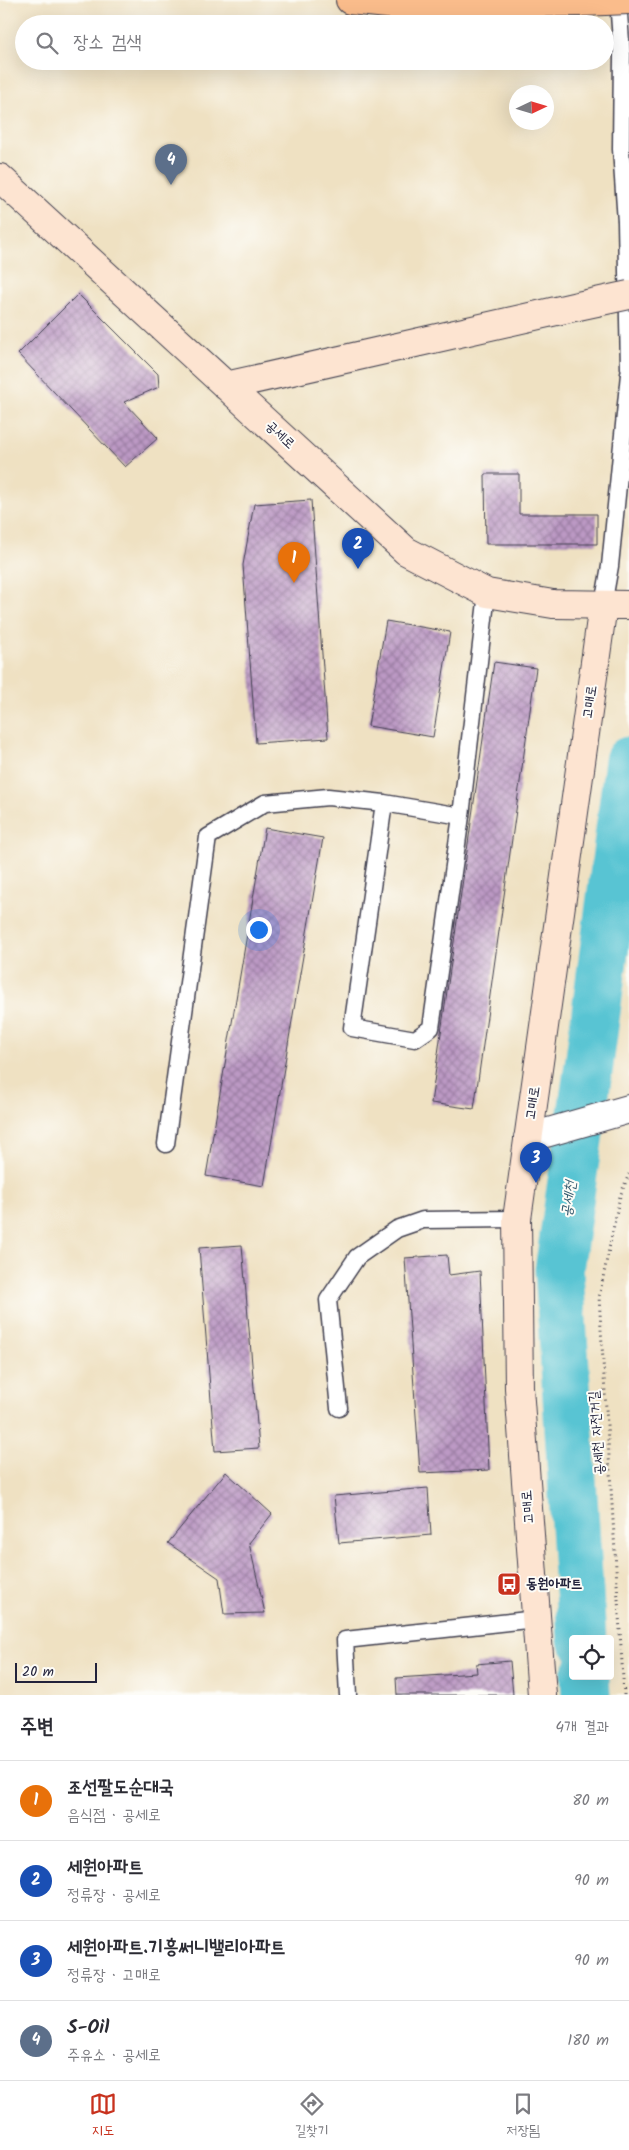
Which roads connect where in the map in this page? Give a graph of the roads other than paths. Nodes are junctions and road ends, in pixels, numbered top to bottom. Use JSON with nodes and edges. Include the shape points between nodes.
{"nodes":[{"id":1,"x":350,"y":0,"type":"edge"},
{"id":2,"x":618,"y":0,"type":"edge"},
{"id":3,"x":629,"y":0,"type":"edge"},
{"id":4,"x":0,"y":178,"type":"edge"},
{"id":5,"x":629,"y":295,"type":"edge"},
{"id":6,"x":629,"y":368,"type":"edge"},
{"id":7,"x":629,"y":374,"type":"edge"},
{"id":8,"x":226,"y":386,"type":"junction"},
{"id":9,"x":487,"y":592,"type":"junction"},
{"id":10,"x":616,"y":605,"type":"edge"},
{"id":11,"x":384,"y":803,"type":"junction"},
{"id":12,"x":461,"y":816,"type":"junction"},
{"id":13,"x":629,"y":1109,"type":"edge"},
{"id":14,"x":528,"y":1138,"type":"junction"},
{"id":15,"x":166,"y":1144,"type":"dead end"},
{"id":16,"x":517,"y":1219,"type":"junction"},
{"id":17,"x":339,"y":1408,"type":"dead end"},
{"id":18,"x":536,"y":1619,"type":"junction"},
{"id":19,"x":348,"y":1695,"type":"edge"},
{"id":20,"x":542,"y":1695,"type":"edge"}],
"edges":[{"from":1,"to":3,"type":"highway","bridge":true,"via":[[397,5]]},
{"from":2,"to":6,"type":"lane"},
{"from":4,"to":8,"type":"street","name":"공세로"},
{"from":5,"to":8,"type":"street","bridge":true},
{"from":7,"to":10,"type":"lane","via":[[610,566]]},
{"from":8,"to":9,"type":"street","name":"공세로","via":[[406,551]]},
{"from":9,"to":10,"type":"street","name":"공세로","via":[[553,604]]},
{"from":9,"to":12,"type":"lane"},
{"from":10,"to":14,"type":"street","name":"고매로"},
{"from":11,"to":12,"type":"lane"},
{"from":11,"to":12,"type":"lane","via":[[352,1028],[415,1039],[430,1028]]},
{"from":11,"to":15,"type":"lane","via":[[328,796],[265,804],[208,837]]},
{"from":13,"to":14,"type":"street"},
{"from":14,"to":16,"type":"street","name":"고매로"},
{"from":16,"to":17,"type":"lane","via":[[423,1220],[397,1229],[356,1256],[328,1300]]},
{"from":16,"to":18,"type":"street","name":"고매로","via":[[519,1388]]},
{"from":18,"to":19,"type":"lane","via":[[346,1640]]},
{"from":18,"to":20,"type":"street","name":"고매로"}]}
